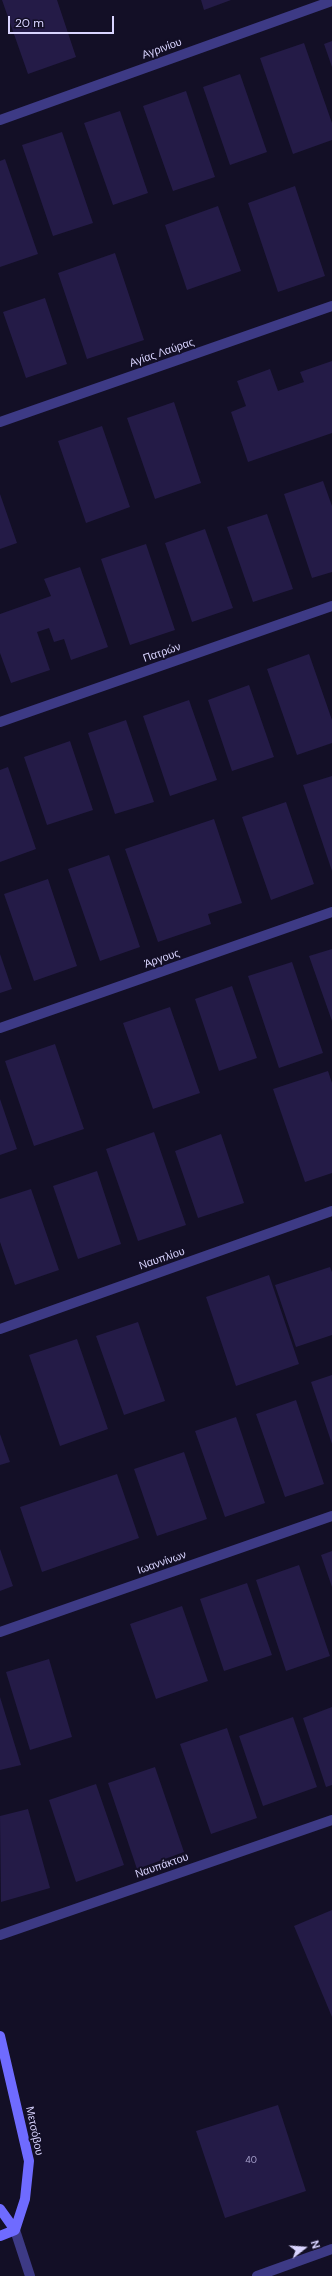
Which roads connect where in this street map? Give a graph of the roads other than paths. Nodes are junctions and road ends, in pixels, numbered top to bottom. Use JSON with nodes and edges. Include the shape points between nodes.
{"nodes":[{"id":1,"x":332,"y":1,"type":"edge"},
{"id":2,"x":0,"y":120,"type":"edge"},
{"id":3,"x":332,"y":306,"type":"edge"},
{"id":4,"x":0,"y":422,"type":"edge"},
{"id":5,"x":332,"y":606,"type":"edge"},
{"id":6,"x":0,"y":722,"type":"edge"},
{"id":7,"x":332,"y":912,"type":"edge"},
{"id":8,"x":0,"y":1028,"type":"edge"},
{"id":9,"x":332,"y":1211,"type":"edge"},
{"id":10,"x":0,"y":1329,"type":"edge"},
{"id":11,"x":332,"y":1516,"type":"edge"},
{"id":12,"x":0,"y":1632,"type":"edge"},
{"id":13,"x":332,"y":1820,"type":"edge"},
{"id":14,"x":0,"y":1935,"type":"edge"},
{"id":15,"x":0,"y":2036,"type":"edge"},
{"id":16,"x":0,"y":2209,"type":"edge"},
{"id":17,"x":15,"y":2230,"type":"junction"},
{"id":18,"x":0,"y":2236,"type":"edge"},
{"id":19,"x":332,"y":2249,"type":"edge"},
{"id":20,"x":30,"y":2276,"type":"edge"},
{"id":21,"x":258,"y":2276,"type":"edge"}],
"edges":[{"from":1,"to":2,"type":"street","name":"Αγρινίου"},
{"from":3,"to":4,"type":"street","name":"Αγίας Λαύρας"},
{"from":5,"to":6,"type":"street","name":"Πατρών"},
{"from":7,"to":8,"type":"street","name":"Άργους"},
{"from":9,"to":10,"type":"street","name":"Ναυπλίου"},
{"from":11,"to":12,"type":"street","name":"Ιωαννίνων"},
{"from":13,"to":14,"type":"street","name":"Ναυπάκτου"},
{"from":15,"to":17,"type":"street","name":"Μετσόβου","via":[[29,2161],[26,2199]]},
{"from":16,"to":17,"type":"street"},
{"from":17,"to":18,"type":"street"},
{"from":17,"to":20,"type":"street"},
{"from":19,"to":21,"type":"street"}]}
